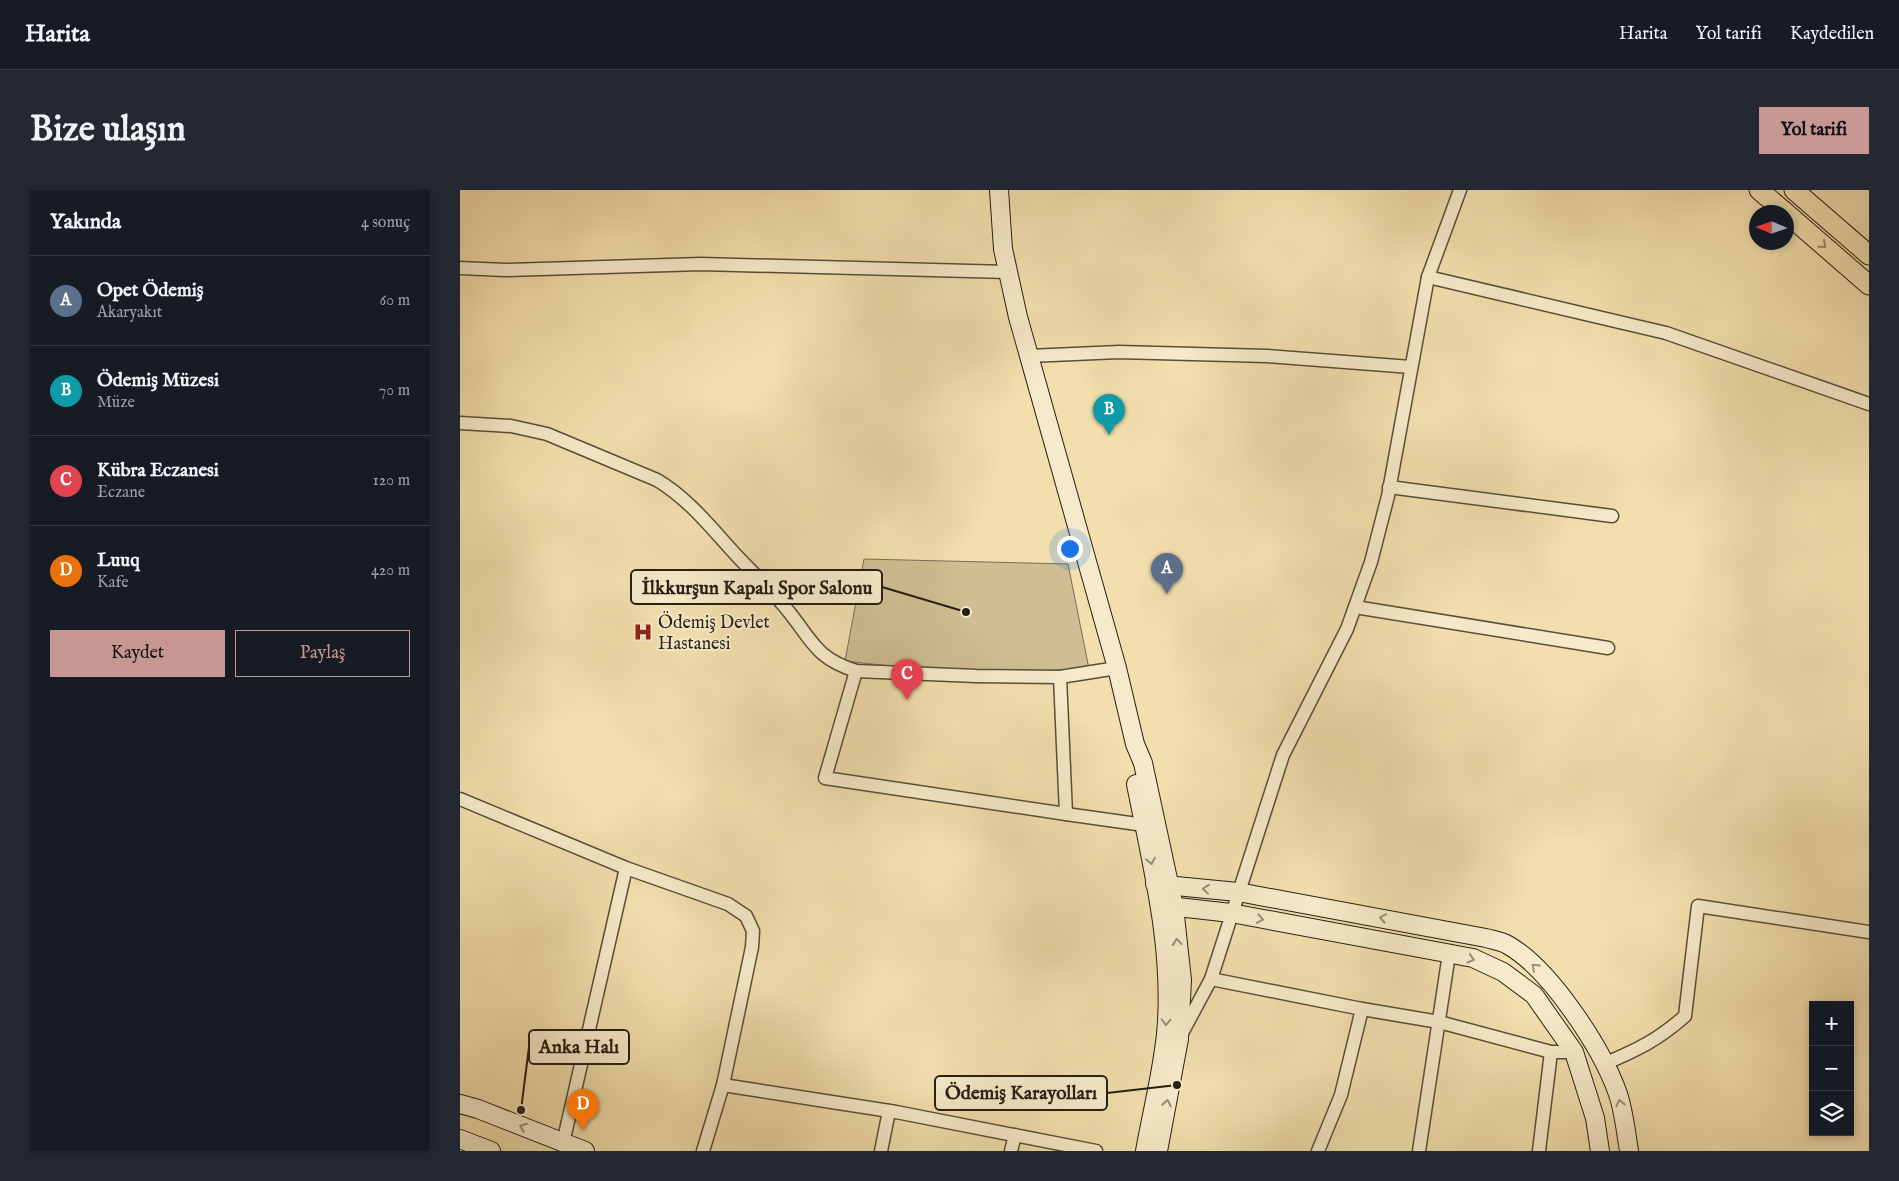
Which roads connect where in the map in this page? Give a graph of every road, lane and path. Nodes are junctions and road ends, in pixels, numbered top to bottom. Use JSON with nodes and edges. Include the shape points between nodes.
{"nodes":[{"id":1,"x":999,"y":190,"type":"edge"},
{"id":2,"x":1460,"y":190,"type":"edge"},
{"id":3,"x":1760,"y":190,"type":"edge"},
{"id":4,"x":1794,"y":190,"type":"edge"},
{"id":5,"x":1777,"y":205,"type":"edge"},
{"id":6,"x":1794,"y":220,"type":"edge"},
{"id":7,"x":1869,"y":255,"type":"edge"},
{"id":8,"x":460,"y":268,"type":"edge"},
{"id":9,"x":1008,"y":272,"type":"junction"},
{"id":10,"x":1428,"y":277,"type":"junction"},
{"id":11,"x":1869,"y":285,"type":"edge"},
{"id":12,"x":1029,"y":356,"type":"junction"},
{"id":13,"x":1411,"y":367,"type":"junction"},
{"id":14,"x":1869,"y":404,"type":"edge"},
{"id":15,"x":460,"y":422,"type":"edge"},
{"id":16,"x":1389,"y":488,"type":"junction"},
{"id":17,"x":1612,"y":516,"type":"dead end"},
{"id":18,"x":1355,"y":607,"type":"junction"},
{"id":19,"x":1608,"y":648,"type":"dead end"},
{"id":20,"x":1116,"y":668,"type":"junction"},
{"id":21,"x":856,"y":670,"type":"junction"},
{"id":22,"x":1060,"y":676,"type":"junction"},
{"id":23,"x":1135,"y":744,"type":"junction"},
{"id":24,"x":460,"y":799,"type":"edge"},
{"id":25,"x":1066,"y":814,"type":"junction"},
{"id":26,"x":1144,"y":825,"type":"junction"},
{"id":27,"x":626,"y":868,"type":"junction"},
{"id":28,"x":1163,"y":884,"type":"junction"},
{"id":29,"x":1238,"y":892,"type":"junction"},
{"id":30,"x":1167,"y":906,"type":"junction"},
{"id":31,"x":1231,"y":913,"type":"junction"},
{"id":32,"x":1869,"y":932,"type":"edge"},
{"id":33,"x":1449,"y":954,"type":"junction"},
{"id":34,"x":1211,"y":979,"type":"junction"},
{"id":35,"x":1362,"y":1009,"type":"junction"},
{"id":36,"x":1440,"y":1022,"type":"junction"},
{"id":37,"x":1179,"y":1039,"type":"junction"},
{"id":38,"x":1551,"y":1052,"type":"junction"},
{"id":39,"x":1574,"y":1052,"type":"junction"},
{"id":40,"x":1604,"y":1064,"type":"junction"},
{"id":41,"x":723,"y":1084,"type":"junction"},
{"id":42,"x":460,"y":1104,"type":"edge"},
{"id":43,"x":889,"y":1111,"type":"junction"},
{"id":44,"x":1015,"y":1135,"type":"junction"},
{"id":45,"x":563,"y":1143,"type":"junction"},
{"id":46,"x":462,"y":1144,"type":"edge"},
{"id":47,"x":491,"y":1151,"type":"edge"},
{"id":48,"x":585,"y":1151,"type":"edge"},
{"id":49,"x":702,"y":1151,"type":"edge"},
{"id":50,"x":881,"y":1151,"type":"edge"},
{"id":51,"x":1011,"y":1151,"type":"edge"},
{"id":52,"x":1096,"y":1151,"type":"edge"},
{"id":53,"x":1145,"y":1151,"type":"edge"},
{"id":54,"x":1158,"y":1151,"type":"edge"},
{"id":55,"x":1318,"y":1151,"type":"edge"},
{"id":56,"x":1419,"y":1151,"type":"edge"},
{"id":57,"x":1539,"y":1151,"type":"edge"},
{"id":58,"x":1600,"y":1151,"type":"edge"},
{"id":59,"x":1629,"y":1151,"type":"edge"}],
"edges":[{"from":1,"to":9,"type":"main road"},
{"from":2,"to":10,"type":"street"},
{"from":3,"to":5,"type":"main road"},
{"from":4,"to":7,"type":"main road"},
{"from":6,"to":11,"type":"main road","one_way":true},
{"from":8,"to":9,"type":"street","via":[[505,270],[701,264]]},
{"from":9,"to":12,"type":"main road"},
{"from":10,"to":13,"type":"street"},
{"from":10,"to":14,"type":"street","via":[[1666,334]]},
{"from":12,"to":13,"type":"street","via":[[1119,352],[1267,356]]},
{"from":12,"to":20,"type":"main road"},
{"from":13,"to":16,"type":"street"},
{"from":15,"to":21,"type":"street","via":[[511,426],[547,434],[657,480],[688,504],[789,611],[815,648],[839,665]]},
{"from":16,"to":17,"type":"street"},
{"from":16,"to":18,"type":"street","via":[[1371,562]]},
{"from":18,"to":19,"type":"street"},
{"from":18,"to":29,"type":"street","via":[[1283,754]]},
{"from":20,"to":22,"type":"street"},
{"from":20,"to":23,"type":"main road"},
{"from":21,"to":22,"type":"street"},
{"from":21,"to":25,"type":"street","via":[[825,778]]},
{"from":22,"to":25,"type":"street"},
{"from":23,"to":26,"type":"main road","via":[[1133,769]]},
{"from":23,"to":28,"type":"main road","via":[[1143,764]]},
{"from":24,"to":27,"type":"street"},
{"from":25,"to":26,"type":"street"},
{"from":26,"to":28,"type":"main road","one_way":true},
{"from":27,"to":41,"type":"street","via":[[728,904],[746,916],[753,932],[752,947]]},
{"from":27,"to":45,"type":"street"},
{"from":29,"to":28,"type":"main road","one_way":true},
{"from":28,"to":30,"type":"main road"},
{"from":29,"to":31,"type":"street"},
{"from":40,"to":29,"type":"main road","one_way":true,"via":[[1570,1007],[1545,976],[1507,944]]},
{"from":30,"to":31,"type":"main road"},
{"from":37,"to":30,"type":"main road","one_way":true,"via":[[1182,980]]},
{"from":30,"to":53,"type":"main road","one_way":true,"via":[[1166,1034]]},
{"from":31,"to":33,"type":"main road","one_way":true},
{"from":31,"to":34,"type":"street"},
{"from":32,"to":40,"type":"street","via":[[1698,906],[1685,1016],[1648,1044]]},
{"from":33,"to":36,"type":"street"},
{"from":33,"to":39,"type":"main road","one_way":true,"via":[[1473,958],[1495,968],[1534,994]]},
{"from":34,"to":35,"type":"street"},
{"from":34,"to":37,"type":"street"},
{"from":35,"to":36,"type":"street"},
{"from":35,"to":55,"type":"street","via":[[1341,1095]]},
{"from":36,"to":38,"type":"street"},
{"from":36,"to":56,"type":"street"},
{"from":54,"to":37,"type":"main road","one_way":true},
{"from":38,"to":39,"type":"street"},
{"from":38,"to":57,"type":"street"},
{"from":39,"to":58,"type":"main road","via":[[1595,1118]]},
{"from":59,"to":40,"type":"main road","one_way":true,"via":[[1618,1095]]},
{"from":41,"to":43,"type":"street"},
{"from":41,"to":49,"type":"street"},
{"from":45,"to":42,"type":"main road","one_way":true},
{"from":43,"to":44,"type":"street"},
{"from":43,"to":50,"type":"street"},
{"from":44,"to":51,"type":"street"},
{"from":44,"to":52,"type":"street"},
{"from":45,"to":48,"type":"main road"},
{"from":46,"to":47,"type":"main road"}]}
